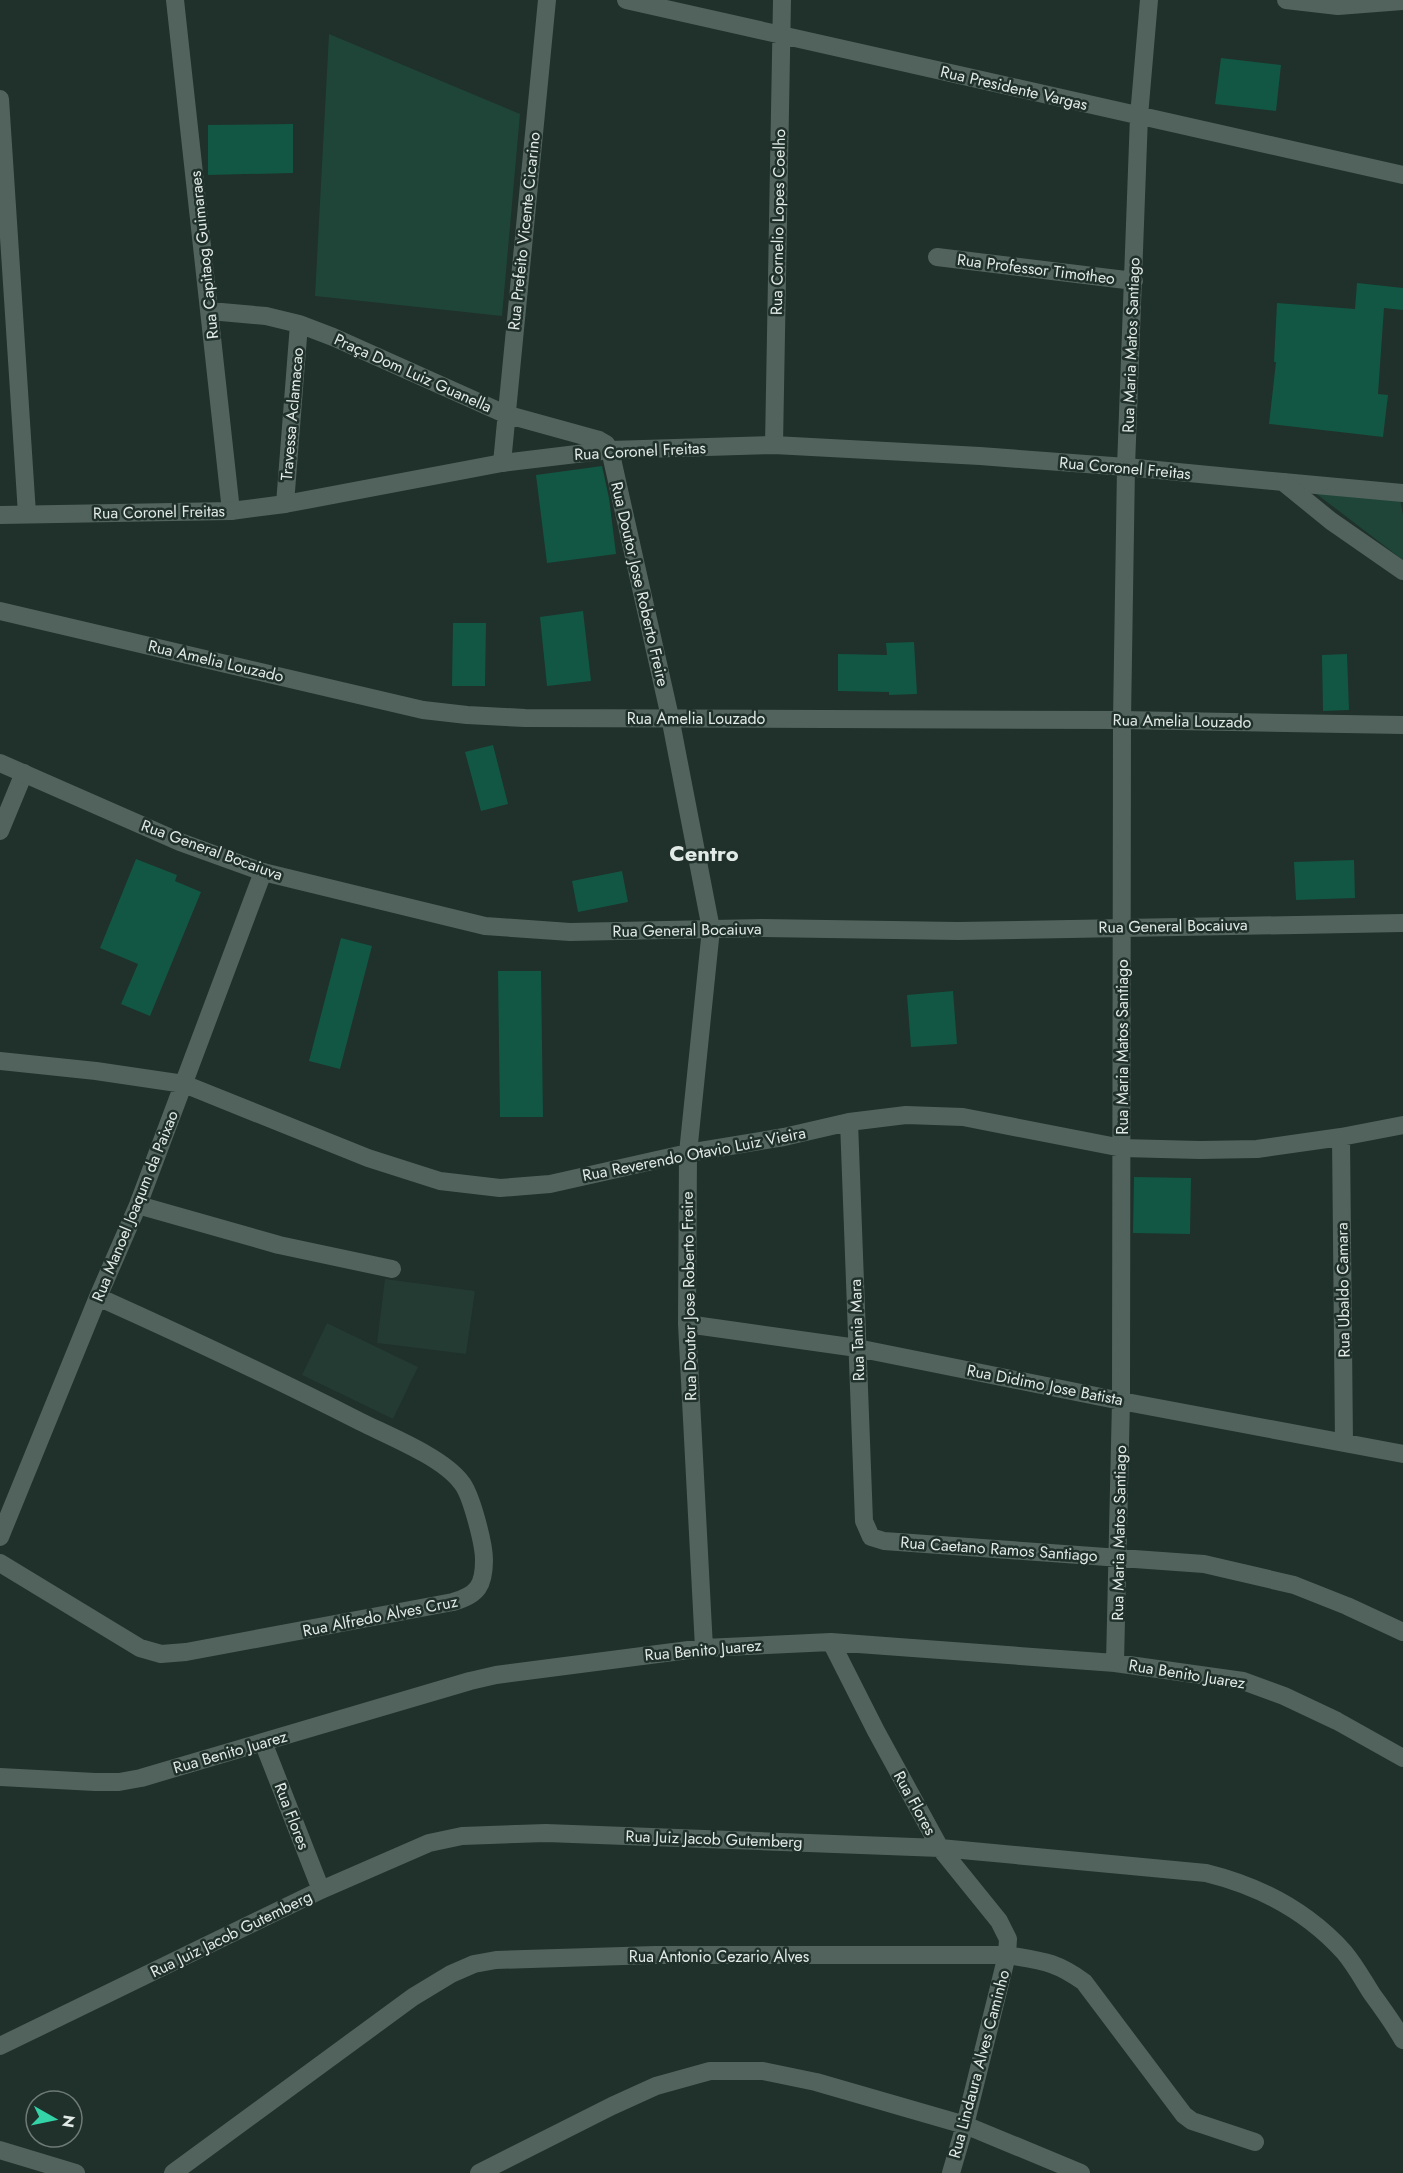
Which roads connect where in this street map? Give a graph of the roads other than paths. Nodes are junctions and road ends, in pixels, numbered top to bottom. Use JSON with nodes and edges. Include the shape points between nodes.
{"nodes":[{"id":1,"x":175,"y":0,"type":"edge"},
{"id":2,"x":547,"y":0,"type":"edge"},
{"id":3,"x":626,"y":0,"type":"edge"},
{"id":4,"x":782,"y":0,"type":"edge"},
{"id":5,"x":1149,"y":0,"type":"edge"},
{"id":6,"x":1286,"y":0,"type":"edge"},
{"id":7,"x":1403,"y":1,"type":"edge"},
{"id":8,"x":781,"y":36,"type":"junction"},
{"id":9,"x":0,"y":99,"type":"edge"},
{"id":10,"x":1139,"y":116,"type":"junction"},
{"id":11,"x":1403,"y":175,"type":"edge"},
{"id":12,"x":937,"y":257,"type":"dead end"},
{"id":13,"x":1134,"y":281,"type":"junction"},
{"id":14,"x":210,"y":311,"type":"junction"},
{"id":15,"x":299,"y":324,"type":"junction"},
{"id":16,"x":505,"y":414,"type":"junction"},
{"id":17,"x":774,"y":445,"type":"junction"},
{"id":18,"x":610,"y":450,"type":"junction"},
{"id":19,"x":502,"y":463,"type":"junction"},
{"id":20,"x":1126,"y":467,"type":"junction"},
{"id":21,"x":1282,"y":482,"type":"junction"},
{"id":22,"x":1403,"y":493,"type":"edge"},
{"id":23,"x":285,"y":504,"type":"junction"},
{"id":24,"x":231,"y":511,"type":"junction"},
{"id":25,"x":27,"y":514,"type":"junction"},
{"id":26,"x":0,"y":515,"type":"edge"},
{"id":27,"x":1403,"y":571,"type":"edge"},
{"id":28,"x":0,"y":610,"type":"edge"},
{"id":29,"x":670,"y":717,"type":"junction"},
{"id":30,"x":1122,"y":720,"type":"junction"},
{"id":31,"x":1403,"y":725,"type":"edge"},
{"id":32,"x":0,"y":763,"type":"edge"},
{"id":33,"x":24,"y":773,"type":"junction"},
{"id":34,"x":0,"y":831,"type":"edge"},
{"id":35,"x":263,"y":872,"type":"junction"},
{"id":36,"x":1403,"y":923,"type":"edge"},
{"id":37,"x":1122,"y":927,"type":"junction"},
{"id":38,"x":711,"y":929,"type":"junction"},
{"id":39,"x":0,"y":1061,"type":"edge"},
{"id":40,"x":184,"y":1084,"type":"junction"},
{"id":41,"x":849,"y":1122,"type":"junction"},
{"id":42,"x":1403,"y":1125,"type":"edge"},
{"id":43,"x":1341,"y":1137,"type":"junction"},
{"id":44,"x":1122,"y":1148,"type":"junction"},
{"id":45,"x":688,"y":1153,"type":"junction"},
{"id":46,"x":138,"y":1205,"type":"junction"},
{"id":47,"x":392,"y":1269,"type":"dead end"},
{"id":48,"x":98,"y":1297,"type":"junction"},
{"id":49,"x":687,"y":1324,"type":"junction"},
{"id":50,"x":857,"y":1347,"type":"junction"},
{"id":51,"x":1122,"y":1401,"type":"junction"},
{"id":52,"x":1344,"y":1443,"type":"junction"},
{"id":53,"x":1403,"y":1454,"type":"edge"},
{"id":54,"x":0,"y":1537,"type":"edge"},
{"id":55,"x":871,"y":1537,"type":"joint"},
{"id":56,"x":1119,"y":1557,"type":"junction"},
{"id":57,"x":0,"y":1563,"type":"edge"},
{"id":58,"x":1403,"y":1632,"type":"edge"},
{"id":59,"x":831,"y":1641,"type":"junction"},
{"id":60,"x":704,"y":1648,"type":"junction"},
{"id":61,"x":1115,"y":1663,"type":"junction"},
{"id":62,"x":263,"y":1742,"type":"junction"},
{"id":63,"x":1403,"y":1758,"type":"edge"},
{"id":64,"x":0,"y":1777,"type":"edge"},
{"id":65,"x":940,"y":1848,"type":"junction"},
{"id":66,"x":321,"y":1890,"type":"junction"},
{"id":67,"x":1008,"y":1955,"type":"junction"},
{"id":68,"x":1403,"y":2040,"type":"edge"},
{"id":69,"x":0,"y":2046,"type":"edge"},
{"id":70,"x":965,"y":2125,"type":"junction"},
{"id":71,"x":1255,"y":2142,"type":"dead end"},
{"id":72,"x":0,"y":2150,"type":"edge"},
{"id":73,"x":76,"y":2173,"type":"edge"},
{"id":74,"x":173,"y":2173,"type":"edge"},
{"id":75,"x":478,"y":2173,"type":"edge"},
{"id":76,"x":951,"y":2173,"type":"edge"},
{"id":77,"x":1081,"y":2173,"type":"edge"}],
"edges":[{"from":1,"to":14,"type":"street","name":"Rua Capitaog Guimaraes"},
{"from":2,"to":16,"type":"street","name":"Rua Prefeito Vicente Cicarino"},
{"from":3,"to":8,"type":"street","name":"Rua Presidente Vargas"},
{"from":4,"to":8,"type":"street","name":"Rua Cornelio Lopes Coelho"},
{"from":5,"to":10,"type":"street","name":"Rua Maria Matos Santiago"},
{"from":6,"to":7,"type":"street","via":[[1338,6]]},
{"from":8,"to":10,"type":"street","name":"Rua Presidente Vargas"},
{"from":8,"to":17,"type":"street","name":"Rua Cornelio Lopes Coelho"},
{"from":9,"to":25,"type":"street"},
{"from":10,"to":11,"type":"street","name":"Rua Presidente Vargas"},
{"from":10,"to":13,"type":"street","name":"Rua Maria Matos Santiago"},
{"from":12,"to":13,"type":"street","name":"Rua Professor Timotheo"},
{"from":13,"to":20,"type":"street","name":"Rua Maria Matos Santiago"},
{"from":14,"to":15,"type":"street","name":"Praça Dom Luiz Guanella","via":[[266,316]]},
{"from":14,"to":24,"type":"street","name":"Rua Capitaog Guimaraes"},
{"from":15,"to":16,"type":"street","name":"Praça Dom Luiz Guanella"},
{"from":15,"to":23,"type":"street","name":"Travessa Aclamacao"},
{"from":16,"to":18,"type":"street","name":"Praça Dom Luiz Guanella","via":[[599,440]]},
{"from":16,"to":19,"type":"street","name":"Rua Prefeito Vicente Cicarino"},
{"from":17,"to":18,"type":"street","name":"Rua Coronel Freitas"},
{"from":17,"to":20,"type":"street","name":"Rua Coronel Freitas"},
{"from":18,"to":19,"type":"street","name":"Rua Coronel Freitas"},
{"from":18,"to":29,"type":"street","name":"Rua Doutor Jose Roberto Freire"},
{"from":19,"to":23,"type":"street","name":"Rua Coronel Freitas"},
{"from":20,"to":21,"type":"street","name":"Rua Coronel Freitas"},
{"from":20,"to":30,"type":"street","name":"Rua Maria Matos Santiago"},
{"from":21,"to":22,"type":"street","name":"Rua Coronel Freitas"},
{"from":21,"to":27,"type":"street"},
{"from":23,"to":24,"type":"street","name":"Rua Coronel Freitas"},
{"from":24,"to":25,"type":"street","name":"Rua Coronel Freitas"},
{"from":25,"to":26,"type":"street","name":"Rua Coronel Freitas"},
{"from":28,"to":29,"type":"street","name":"Rua Amelia Louzado","via":[[423,710],[525,718]]},
{"from":29,"to":30,"type":"street","name":"Rua Amelia Louzado"},
{"from":29,"to":38,"type":"street","name":"Rua Doutor Jose Roberto Freire"},
{"from":30,"to":31,"type":"street","name":"Rua Amelia Louzado"},
{"from":30,"to":37,"type":"street","name":"Rua Maria Matos Santiago"},
{"from":32,"to":33,"type":"street","name":"Rua General Bocaiuva"},
{"from":33,"to":34,"type":"street"},
{"from":33,"to":35,"type":"street","name":"Rua General Bocaiuva","via":[[180,842]]},
{"from":35,"to":38,"type":"street","name":"Rua General Bocaiuva","via":[[485,926],[570,932]]},
{"from":35,"to":40,"type":"street","name":"Rua Manoel Joaqum da Paixao"},
{"from":36,"to":37,"type":"street","name":"Rua General Bocaiuva"},
{"from":37,"to":38,"type":"street","name":"Rua General Bocaiuva","via":[[958,931]]},
{"from":37,"to":44,"type":"street","name":"Rua Maria Matos Santiago"},
{"from":38,"to":45,"type":"street","name":"Rua Doutor Jose Roberto Freire"},
{"from":39,"to":40,"type":"street","name":"Rua Reverendo Otavio Luiz Vieira"},
{"from":40,"to":45,"type":"street","name":"Rua Reverendo Otavio Luiz Vieira","via":[[368,1158],[440,1181],[500,1188],[550,1184]]},
{"from":40,"to":46,"type":"street","name":"Rua Manoel Joaqum da Paixao"},
{"from":41,"to":44,"type":"street","name":"Rua Reverendo Otavio Luiz Vieira","via":[[906,1115],[963,1117]]},
{"from":41,"to":45,"type":"street","name":"Rua Reverendo Otavio Luiz Vieira"},
{"from":41,"to":50,"type":"street","name":"Rua Tania Mara"},
{"from":42,"to":43,"type":"street","name":"Rua Reverendo Otavio Luiz Vieira"},
{"from":43,"to":44,"type":"street","name":"Rua Reverendo Otavio Luiz Vieira","via":[[1257,1149]]},
{"from":43,"to":52,"type":"street","name":"Rua Ubaldo Camara"},
{"from":44,"to":51,"type":"street","name":"Rua Maria Matos Santiago"},
{"from":45,"to":49,"type":"street","name":"Rua Doutor Jose Roberto Freire"},
{"from":46,"to":47,"type":"street","via":[[279,1245]]},
{"from":46,"to":48,"type":"street","name":"Rua Manoel Joaqum da Paixao"},
{"from":48,"to":54,"type":"street","name":"Rua Manoel Joaqum da Paixao"},
{"from":48,"to":57,"type":"street","name":"Rua Alfredo Alves Cruz","via":[[261,1372],[445,1466],[462,1482],[471,1502],[484,1556],[481,1586],[453,1602],[224,1646],[161,1654],[141,1648]]},
{"from":49,"to":50,"type":"street","name":"Rua Didimo Jose Batista"},
{"from":49,"to":60,"type":"street","name":"Rua Doutor Jose Roberto Freire"},
{"from":50,"to":51,"type":"street","name":"Rua Didimo Jose Batista"},
{"from":50,"to":55,"type":"street","name":"Rua Tania Mara","via":[[864,1521]]},
{"from":51,"to":52,"type":"street","name":"Rua Didimo Jose Batista"},
{"from":51,"to":56,"type":"street","name":"Rua Maria Matos Santiago"},
{"from":52,"to":53,"type":"street","name":"Rua Didimo Jose Batista"},
{"from":55,"to":56,"type":"street","name":"Rua Caetano Ramos Santiago","via":[[974,1549]]},
{"from":56,"to":58,"type":"street","name":"Rua Caetano Ramos Santiago","via":[[1204,1564],[1284,1582]]},
{"from":56,"to":61,"type":"street","name":"Rua Maria Matos Santiago"},
{"from":59,"to":60,"type":"street","name":"Rua Benito Juarez"},
{"from":59,"to":61,"type":"street","name":"Rua Benito Juarez"},
{"from":59,"to":65,"type":"street","name":"Rua Flores"},
{"from":60,"to":62,"type":"street","name":"Rua Benito Juarez","via":[[496,1675]]},
{"from":61,"to":63,"type":"street","name":"Rua Benito Juarez","via":[[1243,1681],[1337,1721]]},
{"from":62,"to":64,"type":"street","name":"Rua Benito Juarez","via":[[119,1782]]},
{"from":62,"to":66,"type":"street","name":"Rua Flores"},
{"from":65,"to":66,"type":"street","name":"Rua Juiz Jacob Gutemberg","via":[[546,1833],[462,1836],[429,1843]]},
{"from":65,"to":67,"type":"street","name":"Rua Flores","via":[[999,1921],[1008,1939]]},
{"from":65,"to":68,"type":"street","name":"Rua Juiz Jacob Gutemberg","via":[[1206,1873],[1252,1887],[1284,1904],[1346,1954]]},
{"from":66,"to":69,"type":"street","name":"Rua Juiz Jacob Gutemberg"},
{"from":67,"to":70,"type":"street","name":"Rua Lindaura Alves Caminho"},
{"from":67,"to":71,"type":"street","name":"Rua Antonio Cezario Alves","via":[[1046,1961],[1084,1982],[1184,2115]]},
{"from":67,"to":74,"type":"street","name":"Rua Antonio Cezario Alves","via":[[655,1955],[474,1964],[413,1997]]},
{"from":70,"to":75,"type":"street","via":[[805,2079],[763,2071],[710,2071],[656,2086]]},
{"from":70,"to":76,"type":"street","name":"Rua Lindaura Alves Caminho"},
{"from":70,"to":77,"type":"street"},
{"from":72,"to":73,"type":"street"}]}
